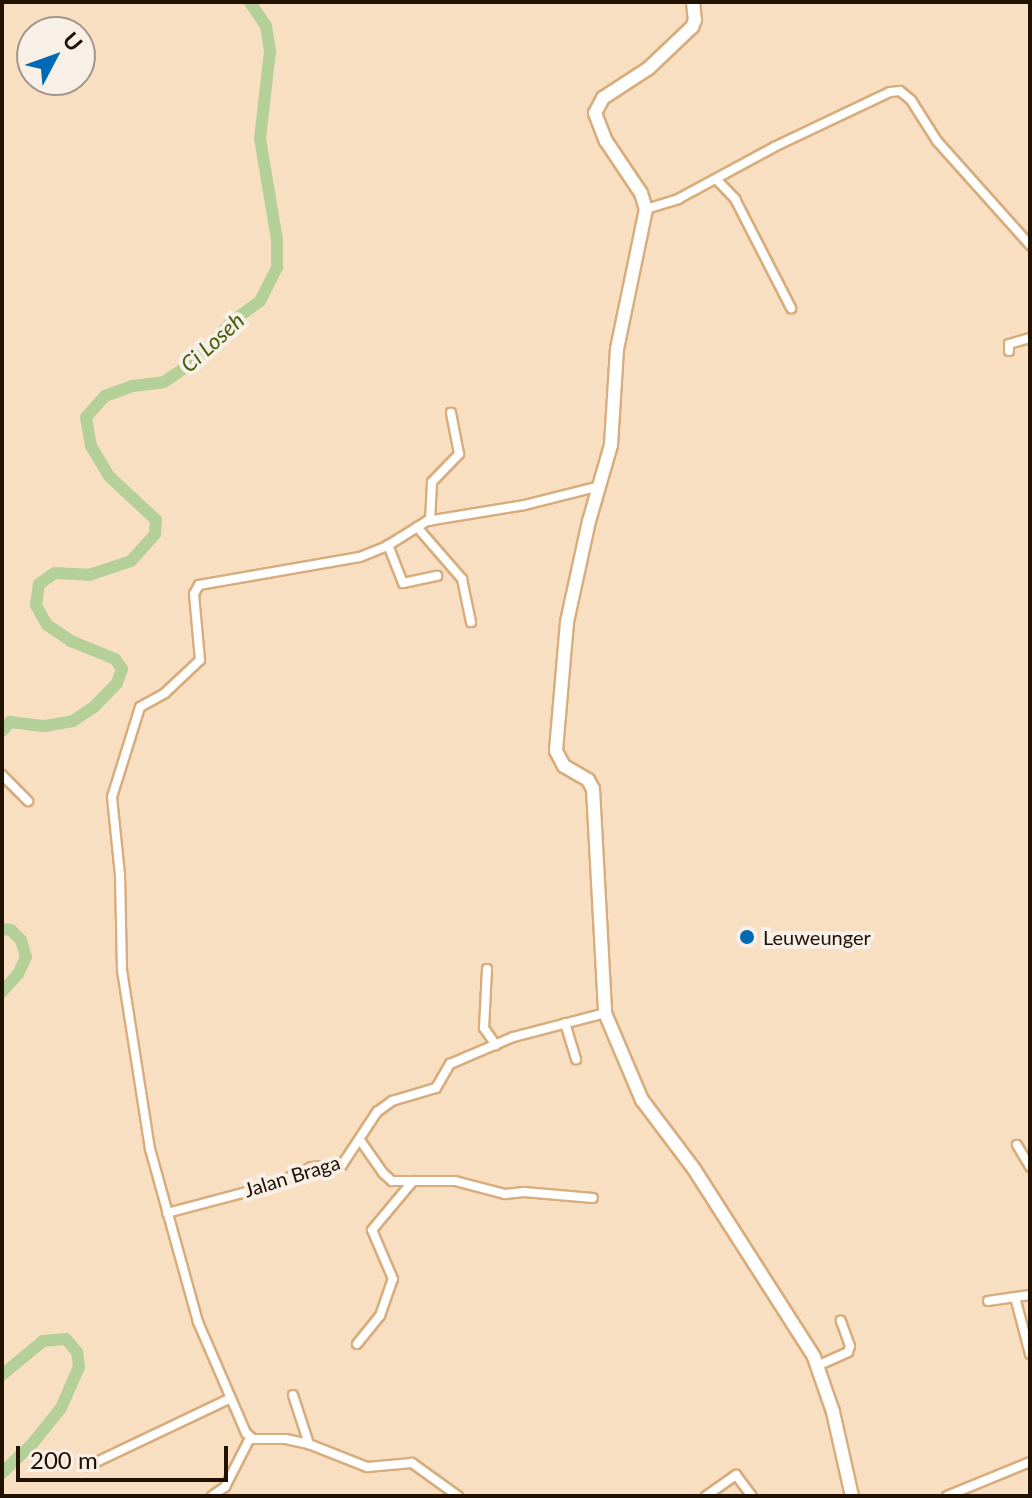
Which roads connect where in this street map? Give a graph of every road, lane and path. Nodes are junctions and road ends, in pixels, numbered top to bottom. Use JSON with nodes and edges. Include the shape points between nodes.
{"nodes":[{"id":1,"x":693,"y":2,"type":"edge"},
{"id":2,"x":716,"y":179,"type":"junction"},
{"id":3,"x":646,"y":209,"type":"junction"},
{"id":4,"x":1030,"y":245,"type":"edge"},
{"id":5,"x":791,"y":308,"type":"dead end"},
{"id":6,"x":1030,"y":339,"type":"edge"},
{"id":7,"x":1009,"y":351,"type":"dead end"},
{"id":8,"x":451,"y":413,"type":"dead end"},
{"id":9,"x":600,"y":486,"type":"junction"},
{"id":10,"x":424,"y":524,"type":"junction"},
{"id":11,"x":388,"y":545,"type":"junction"},
{"id":12,"x":437,"y":576,"type":"dead end"},
{"id":13,"x":471,"y":622,"type":"dead end"},
{"id":14,"x":2,"y":775,"type":"edge"},
{"id":15,"x":28,"y":801,"type":"dead end"},
{"id":16,"x":487,"y":969,"type":"dead end"},
{"id":17,"x":605,"y":1013,"type":"junction"},
{"id":18,"x":565,"y":1023,"type":"junction"},
{"id":19,"x":496,"y":1045,"type":"junction"},
{"id":20,"x":576,"y":1059,"type":"dead end"},
{"id":21,"x":360,"y":1140,"type":"junction"},
{"id":22,"x":1017,"y":1145,"type":"dead end"},
{"id":23,"x":1030,"y":1167,"type":"edge"},
{"id":24,"x":413,"y":1181,"type":"junction"},
{"id":25,"x":593,"y":1198,"type":"dead end"},
{"id":26,"x":167,"y":1213,"type":"junction"},
{"id":27,"x":1030,"y":1295,"type":"edge"},
{"id":28,"x":1015,"y":1297,"type":"junction"},
{"id":29,"x":988,"y":1301,"type":"dead end"},
{"id":30,"x":841,"y":1321,"type":"dead end"},
{"id":31,"x":357,"y":1344,"type":"dead end"},
{"id":32,"x":1030,"y":1354,"type":"edge"},
{"id":33,"x":817,"y":1366,"type":"junction"},
{"id":34,"x":293,"y":1395,"type":"dead end"},
{"id":35,"x":231,"y":1398,"type":"junction"},
{"id":36,"x":250,"y":1438,"type":"junction"},
{"id":37,"x":309,"y":1444,"type":"junction"},
{"id":38,"x":1030,"y":1462,"type":"edge"},
{"id":39,"x":88,"y":1466,"type":"dead end"},
{"id":40,"x":711,"y":1494,"type":"edge"},
{"id":41,"x":212,"y":1496,"type":"edge"},
{"id":42,"x":458,"y":1496,"type":"edge"},
{"id":43,"x":752,"y":1496,"type":"edge"},
{"id":44,"x":852,"y":1496,"type":"edge"},
{"id":45,"x":947,"y":1496,"type":"edge"}],
"edges":[{"from":1,"to":3,"type":"street","via":[[692,27],[649,68],[603,98],[595,113]]},
{"from":2,"to":3,"type":"street"},
{"from":2,"to":4,"type":"street","via":[[900,91]]},
{"from":2,"to":5,"type":"street","via":[[735,199]]},
{"from":3,"to":9,"type":"street","via":[[617,349],[612,436]]},
{"from":6,"to":7,"type":"street","via":[[1009,344]]},
{"from":8,"to":10,"type":"street","via":[[459,454],[432,482]]},
{"from":9,"to":10,"type":"street"},
{"from":9,"to":17,"type":"street","via":[[567,622],[556,751],[564,766],[593,789]]},
{"from":10,"to":11,"type":"street"},
{"from":10,"to":13,"type":"street","via":[[462,579]]},
{"from":11,"to":12,"type":"street","via":[[403,583]]},
{"from":11,"to":26,"type":"street","via":[[360,557],[199,585],[194,594],[200,660],[138,712],[112,797],[120,875],[119,941],[150,1149]]},
{"from":14,"to":15,"type":"street"},
{"from":16,"to":19,"type":"street","via":[[484,1028]]},
{"from":17,"to":18,"type":"street","name":"Jalan Braga"},
{"from":17,"to":33,"type":"street","via":[[642,1100],[694,1169]]},
{"from":18,"to":19,"type":"street","name":"Jalan Braga"},
{"from":18,"to":20,"type":"street"},
{"from":19,"to":21,"type":"street","name":"Jalan Braga","via":[[450,1064],[436,1088],[385,1106]]},
{"from":21,"to":24,"type":"street","via":[[387,1178]]},
{"from":21,"to":26,"type":"street","name":"Jalan Braga","via":[[342,1165],[312,1167],[273,1185]]},
{"from":22,"to":23,"type":"street"},
{"from":24,"to":25,"type":"street","via":[[455,1181],[505,1194]]},
{"from":24,"to":31,"type":"street","via":[[372,1230],[393,1279],[380,1316]]},
{"from":26,"to":35,"type":"street","via":[[198,1322]]},
{"from":27,"to":28,"type":"street"},
{"from":28,"to":29,"type":"street"},
{"from":28,"to":32,"type":"street"},
{"from":30,"to":33,"type":"street","via":[[848,1352]]},
{"from":33,"to":44,"type":"street"},
{"from":34,"to":37,"type":"street"},
{"from":35,"to":36,"type":"street"},
{"from":35,"to":39,"type":"street"},
{"from":36,"to":37,"type":"street"},
{"from":36,"to":41,"type":"street","via":[[225,1487]]},
{"from":37,"to":42,"type":"street","via":[[367,1467],[412,1463]]},
{"from":38,"to":45,"type":"street"},
{"from":40,"to":43,"type":"street","via":[[738,1475]]}]}
